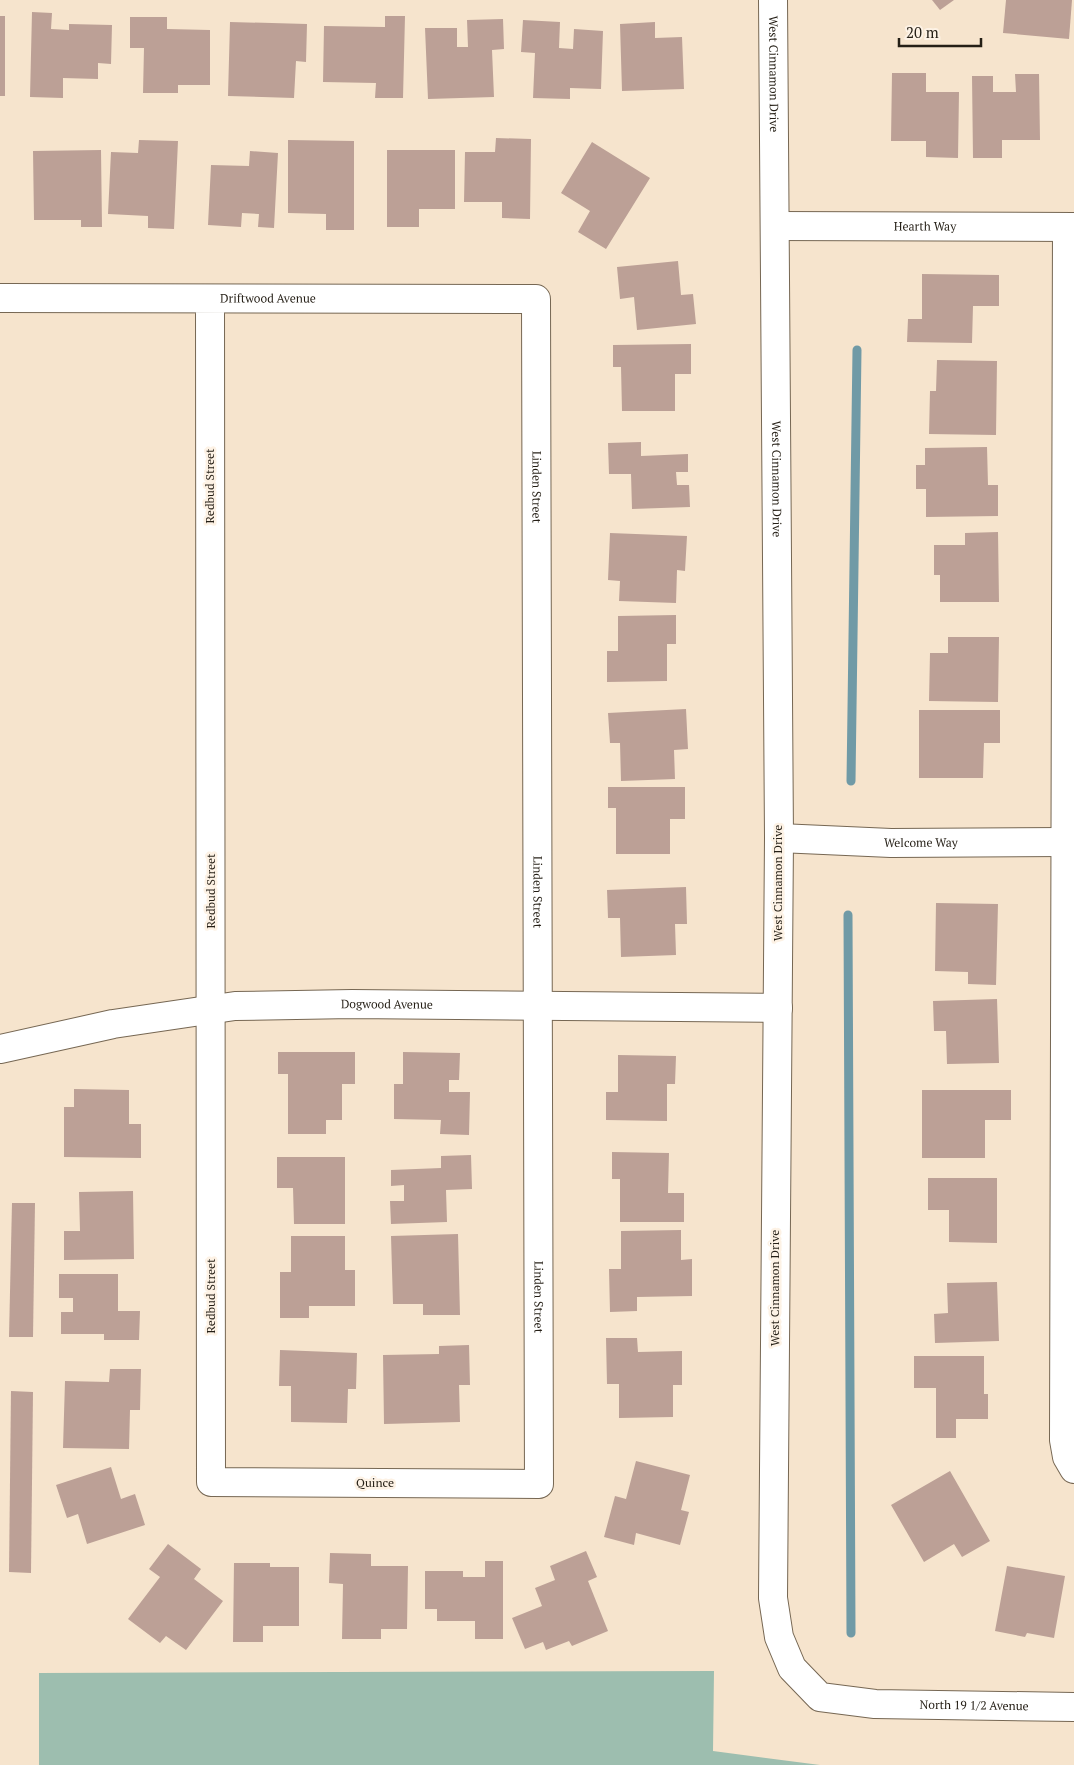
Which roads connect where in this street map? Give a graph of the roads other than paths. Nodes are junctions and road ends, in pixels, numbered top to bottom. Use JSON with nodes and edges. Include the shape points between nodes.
{"nodes":[{"id":1,"x":773,"y":0,"type":"edge"},
{"id":2,"x":775,"y":226,"type":"junction"},
{"id":3,"x":1071,"y":227,"type":"edge"},
{"id":4,"x":0,"y":298,"type":"edge"},
{"id":5,"x":210,"y":299,"type":"junction"},
{"id":6,"x":536,"y":299,"type":"joint"},
{"id":7,"x":1070,"y":648,"type":"edge"},
{"id":8,"x":779,"y":838,"type":"junction"},
{"id":9,"x":1064,"y":842,"type":"junction"},
{"id":10,"x":539,"y":1006,"type":"junction"},
{"id":11,"x":778,"y":1008,"type":"junction"},
{"id":12,"x":212,"y":1010,"type":"junction"},
{"id":13,"x":1070,"y":1029,"type":"edge"},
{"id":14,"x":0,"y":1049,"type":"edge"},
{"id":15,"x":1074,"y":1469,"type":"edge"},
{"id":16,"x":212,"y":1482,"type":"joint"},
{"id":17,"x":539,"y":1484,"type":"joint"},
{"id":18,"x":875,"y":1704,"type":"joint"},
{"id":19,"x":1074,"y":1707,"type":"edge"}],
"edges":[{"from":1,"to":2,"type":"street","name":"West Cinnamon Drive"},
{"from":2,"to":3,"type":"street","name":"Hearth Way"},
{"from":2,"to":8,"type":"street","name":"West Cinnamon Drive"},
{"from":3,"to":7,"type":"street"},
{"from":4,"to":5,"type":"street","name":"Driftwood Avenue"},
{"from":5,"to":6,"type":"street","name":"Driftwood Avenue"},
{"from":5,"to":12,"type":"street","name":"Redbud Street"},
{"from":6,"to":10,"type":"street","name":"Linden Street"},
{"from":7,"to":9,"type":"street"},
{"from":8,"to":9,"type":"street","name":"Welcome Way","via":[[891,843]]},
{"from":8,"to":11,"type":"street","name":"West Cinnamon Drive"},
{"from":9,"to":13,"type":"street"},
{"from":10,"to":11,"type":"street","name":"Dogwood Avenue"},
{"from":10,"to":12,"type":"street","name":"Dogwood Avenue","via":[[352,1004],[235,1006]]},
{"from":10,"to":17,"type":"street","name":"Linden Street"},
{"from":11,"to":18,"type":"street","name":"West Cinnamon Drive","via":[[772,1598],[779,1637],[792,1668],[820,1697]]},
{"from":12,"to":14,"type":"street","name":"Dogwood Avenue","via":[[113,1024]]},
{"from":12,"to":16,"type":"street","name":"Redbud Street"},
{"from":13,"to":15,"type":"street","via":[[1064,1440],[1067,1457]]},
{"from":16,"to":17,"type":"street","name":"Quince"},
{"from":18,"to":19,"type":"street","name":"North 19 1/2 Avenue"}]}
